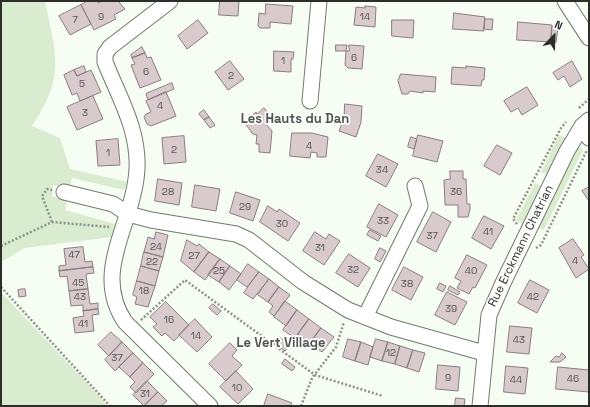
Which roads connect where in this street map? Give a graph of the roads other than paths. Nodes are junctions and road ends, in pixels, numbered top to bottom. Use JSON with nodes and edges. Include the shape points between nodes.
{"nodes":[{"id":1,"x":170,"y":1,"type":"edge"},
{"id":2,"x":318,"y":1,"type":"edge"},
{"id":3,"x":565,"y":1,"type":"edge"},
{"id":4,"x":589,"y":38,"type":"edge"},
{"id":5,"x":310,"y":101,"type":"dead end"},
{"id":6,"x":587,"y":134,"type":"edge"},
{"id":7,"x":415,"y":186,"type":"dead end"},
{"id":8,"x":64,"y":192,"type":"road end"},
{"id":9,"x":128,"y":214,"type":"junction"},
{"id":10,"x":365,"y":317,"type":"junction"},
{"id":11,"x":484,"y":354,"type":"junction"},
{"id":12,"x":210,"y":406,"type":"edge"},
{"id":13,"x":480,"y":406,"type":"edge"}],
"edges":[{"from":1,"to":9,"type":"street","via":[[110,47],[106,54],[105,62],[123,102],[136,146],[136,170]]},
{"from":2,"to":5,"type":"street"},
{"from":3,"to":4,"type":"street"},
{"from":6,"to":11,"type":"street","name":"Rue Erckmann Chatrian","via":[[567,151],[495,299],[489,315]]},
{"from":7,"to":10,"type":"street","via":[[420,206]]},
{"from":8,"to":9,"type":"street","via":[[113,204]]},
{"from":9,"to":10,"type":"street","via":[[220,230],[249,240],[303,282],[348,310]]},
{"from":9,"to":12,"type":"street","via":[[113,263],[111,284],[117,310],[132,329]]},
{"from":10,"to":11,"type":"street"},
{"from":11,"to":13,"type":"street","name":"Rue Erckmann Chatrian"}]}
